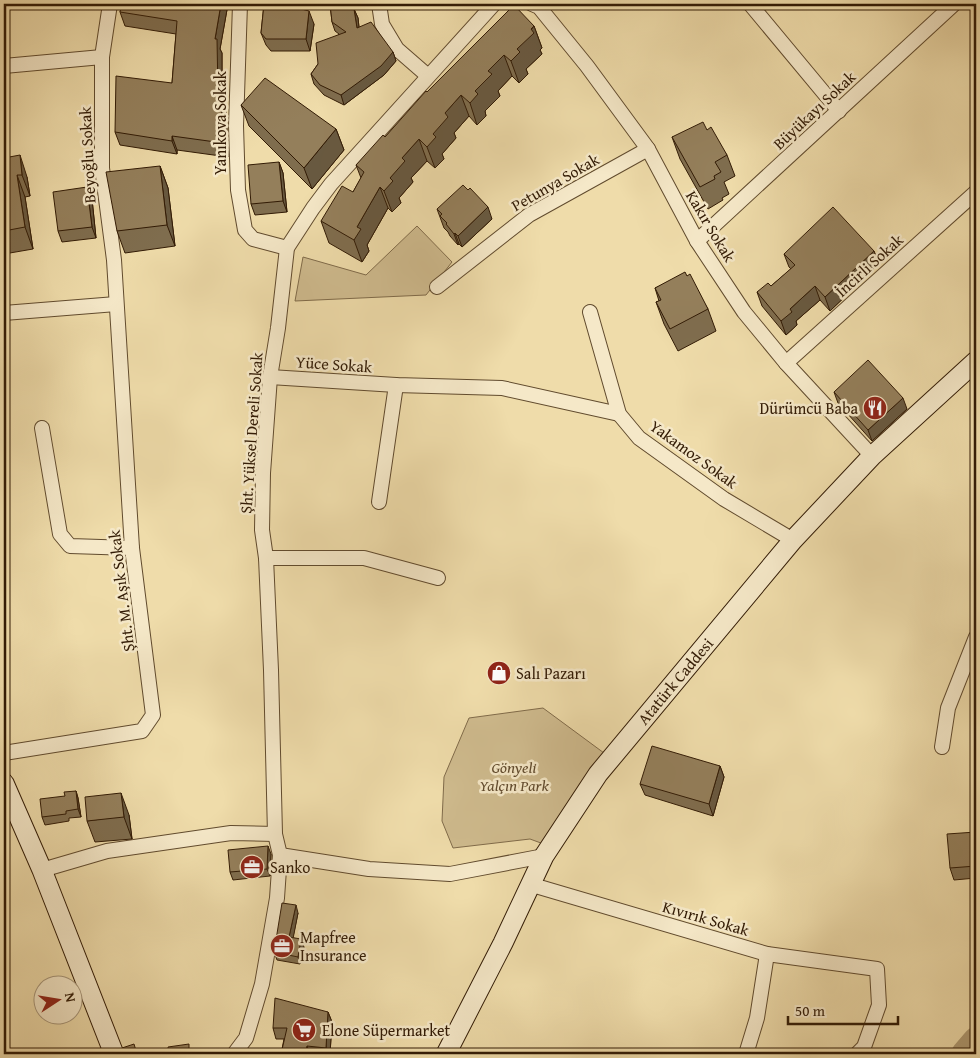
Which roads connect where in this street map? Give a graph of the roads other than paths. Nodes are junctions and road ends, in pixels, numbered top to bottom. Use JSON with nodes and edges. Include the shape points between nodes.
{"nodes":[{"id":1,"x":110,"y":4,"type":"edge"},
{"id":2,"x":240,"y":4,"type":"edge"},
{"id":3,"x":379,"y":4,"type":"edge"},
{"id":4,"x":494,"y":4,"type":"edge"},
{"id":5,"x":532,"y":4,"type":"edge"},
{"id":6,"x":750,"y":4,"type":"edge"},
{"id":7,"x":954,"y":4,"type":"edge"},
{"id":8,"x":102,"y":57,"type":"junction"},
{"id":9,"x":4,"y":66,"type":"edge"},
{"id":10,"x":428,"y":76,"type":"junction"},
{"id":11,"x":839,"y":111,"type":"junction"},
{"id":12,"x":648,"y":149,"type":"junction"},
{"id":13,"x":976,"y":192,"type":"edge"},
{"id":14,"x":697,"y":241,"type":"junction"},
{"id":15,"x":287,"y":248,"type":"junction"},
{"id":16,"x":437,"y":287,"type":"dead end"},
{"id":17,"x":116,"y":304,"type":"junction"},
{"id":18,"x":590,"y":312,"type":"dead end"},
{"id":19,"x":4,"y":313,"type":"edge"},
{"id":20,"x":976,"y":361,"type":"edge"},
{"id":21,"x":786,"y":363,"type":"junction"},
{"id":22,"x":270,"y":377,"type":"junction"},
{"id":23,"x":396,"y":385,"type":"junction"},
{"id":24,"x":618,"y":414,"type":"junction"},
{"id":25,"x":42,"y":428,"type":"dead end"},
{"id":26,"x":872,"y":456,"type":"junction"},
{"id":27,"x":380,"y":502,"type":"dead end"},
{"id":28,"x":793,"y":540,"type":"junction"},
{"id":29,"x":132,"y":548,"type":"junction"},
{"id":30,"x":266,"y":558,"type":"junction"},
{"id":31,"x":438,"y":578,"type":"dead end"},
{"id":32,"x":976,"y":637,"type":"edge"},
{"id":33,"x":942,"y":747,"type":"dead end"},
{"id":34,"x":4,"y":753,"type":"edge"},
{"id":35,"x":4,"y":783,"type":"edge"},
{"id":36,"x":275,"y":834,"type":"junction"},
{"id":37,"x":280,"y":855,"type":"junction"},
{"id":38,"x":544,"y":856,"type":"junction"},
{"id":39,"x":42,"y":870,"type":"junction"},
{"id":40,"x":529,"y":884,"type":"junction"},
{"id":41,"x":767,"y":954,"type":"junction"},
{"id":42,"x":114,"y":1054,"type":"edge"},
{"id":43,"x":234,"y":1054,"type":"edge"},
{"id":44,"x":446,"y":1054,"type":"edge"},
{"id":45,"x":746,"y":1054,"type":"edge"},
{"id":46,"x":857,"y":1054,"type":"edge"}],
"edges":[{"from":1,"to":8,"type":"street","name":"Beyoğlu Sokak"},
{"from":2,"to":15,"type":"street","name":"Yanıkova Sokak","via":[[236,126],[238,190],[245,230],[253,239]]},
{"from":3,"to":10,"type":"street","via":[[382,24],[397,49]]},
{"from":4,"to":10,"type":"street","name":"Şht. Yüksel Dereli Sokak"},
{"from":5,"to":12,"type":"street","name":"Kakır Sokak","via":[[539,8],[587,66]]},
{"from":6,"to":11,"type":"street"},
{"from":7,"to":11,"type":"street","name":"Büyükayı Sokak"},
{"from":8,"to":9,"type":"street"},
{"from":8,"to":17,"type":"street","name":"Beyoğlu Sokak","via":[[102,168],[114,260]]},
{"from":10,"to":15,"type":"street","name":"Şht. Yüksel Dereli Sokak","via":[[331,184]]},
{"from":11,"to":14,"type":"street","name":"Büyükayı Sokak"},
{"from":12,"to":14,"type":"street","name":"Kakır Sokak"},
{"from":12,"to":16,"type":"street","name":"Petunya Sokak","via":[[529,214]]},
{"from":13,"to":21,"type":"street","name":"İncirli Sokak"},
{"from":14,"to":21,"type":"street","name":"Kakır Sokak","via":[[744,312]]},
{"from":15,"to":22,"type":"street","name":"Şht. Yüksel Dereli Sokak"},
{"from":17,"to":19,"type":"street"},
{"from":17,"to":29,"type":"street","name":"Şht. M. Aşık Sokak"},
{"from":18,"to":24,"type":"street","name":"Yakamoz Sokak"},
{"from":20,"to":26,"type":"main road","name":"Atatürk Caddesi"},
{"from":21,"to":26,"type":"street","name":"Kakır Sokak"},
{"from":22,"to":23,"type":"street","name":"Yüce Sokak"},
{"from":22,"to":30,"type":"street","name":"Şht. Yüksel Dereli Sokak","via":[[263,473],[262,530]]},
{"from":23,"to":24,"type":"street","name":"Yüce Sokak","via":[[502,388]]},
{"from":23,"to":27,"type":"street"},
{"from":24,"to":28,"type":"street","name":"Yakamoz Sokak","via":[[640,438],[724,499]]},
{"from":25,"to":29,"type":"street","via":[[60,534],[70,546]]},
{"from":26,"to":28,"type":"main road","name":"Atatürk Caddesi"},
{"from":28,"to":38,"type":"main road","name":"Atatürk Caddesi","via":[[598,774]]},
{"from":29,"to":34,"type":"street","name":"Şht. M. Aşık Sokak","via":[[153,715],[142,731]]},
{"from":30,"to":31,"type":"street","via":[[364,558]]},
{"from":30,"to":36,"type":"street","name":"Şht. Yüksel Dereli Sokak"},
{"from":32,"to":33,"type":"street","via":[[948,708]]},
{"from":35,"to":39,"type":"main road"},
{"from":36,"to":37,"type":"street","name":"Şht. Yüksel Dereli Sokak"},
{"from":36,"to":39,"type":"street","via":[[231,833],[107,851]]},
{"from":37,"to":38,"type":"street","via":[[369,869],[450,874]]},
{"from":37,"to":43,"type":"street","name":"Şht. Yüksel Dereli Sokak","via":[[277,898],[262,984],[246,1038]]},
{"from":38,"to":40,"type":"main road","name":"Atatürk Caddesi"},
{"from":39,"to":42,"type":"main road"},
{"from":40,"to":41,"type":"street","name":"Kıvırık Sokak"},
{"from":40,"to":44,"type":"main road","name":"Atatürk Caddesi","via":[[503,943]]},
{"from":41,"to":45,"type":"street","via":[[757,1018]]},
{"from":41,"to":46,"type":"street","name":"Kıvırık Sokak","via":[[877,970],[879,1005],[864,1047]]}]}
